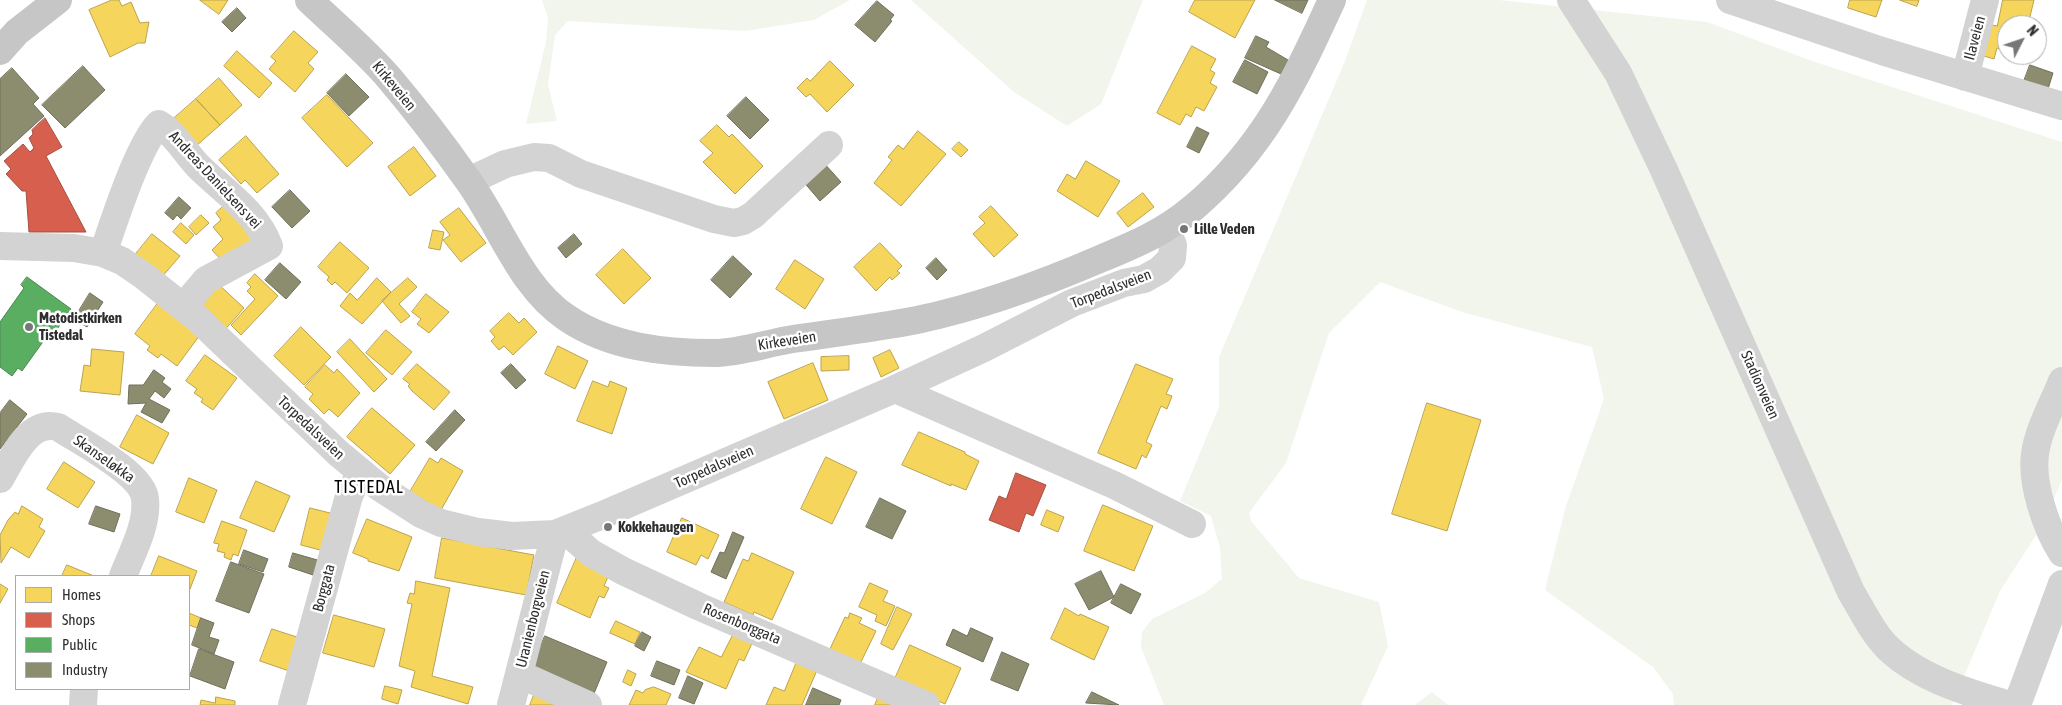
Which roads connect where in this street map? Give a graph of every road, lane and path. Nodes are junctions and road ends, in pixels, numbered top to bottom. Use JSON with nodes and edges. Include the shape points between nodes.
{"nodes":[{"id":1,"x":58,"y":0,"type":"edge"},
{"id":2,"x":309,"y":0,"type":"edge"},
{"id":3,"x":1332,"y":0,"type":"edge"},
{"id":4,"x":1572,"y":0,"type":"edge"},
{"id":5,"x":1730,"y":0,"type":"edge"},
{"id":6,"x":1985,"y":0,"type":"edge"},
{"id":7,"x":0,"y":51,"type":"edge"},
{"id":8,"x":1965,"y":77,"type":"junction"},
{"id":9,"x":2062,"y":106,"type":"edge"},
{"id":10,"x":829,"y":144,"type":"dead end"},
{"id":11,"x":469,"y":181,"type":"junction"},
{"id":12,"x":1166,"y":229,"type":"junction"},
{"id":13,"x":0,"y":246,"type":"edge"},
{"id":14,"x":103,"y":254,"type":"junction"},
{"id":15,"x":183,"y":307,"type":"junction"},
{"id":16,"x":2062,"y":382,"type":"edge"},
{"id":17,"x":895,"y":389,"type":"junction"},
{"id":18,"x":360,"y":472,"type":"junction"},
{"id":19,"x":0,"y":479,"type":"edge"},
{"id":20,"x":1192,"y":524,"type":"dead end"},
{"id":21,"x":560,"y":532,"type":"junction"},
{"id":22,"x":2062,"y":553,"type":"edge"},
{"id":23,"x":123,"y":575,"type":"edge"},
{"id":24,"x":2062,"y":584,"type":"edge"},
{"id":25,"x":519,"y":674,"type":"junction"},
{"id":26,"x":84,"y":690,"type":"edge"},
{"id":27,"x":83,"y":705,"type":"edge"},
{"id":28,"x":292,"y":705,"type":"edge"},
{"id":29,"x":511,"y":705,"type":"edge"},
{"id":30,"x":588,"y":705,"type":"edge"},
{"id":31,"x":926,"y":705,"type":"edge"},
{"id":32,"x":2010,"y":705,"type":"edge"},
{"id":33,"x":2017,"y":705,"type":"edge"}],
"edges":[{"from":1,"to":7,"type":"main road","via":[[17,32]]},
{"from":2,"to":11,"type":"main road","name":"Kirkeveien","via":[[390,79]]},
{"from":3,"to":12,"type":"main road","via":[[1295,81],[1265,130],[1216,187]]},
{"from":4,"to":32,"type":"street","name":"Stadionveien","via":[[1631,99],[1851,592],[1872,626],[1889,648],[1909,664],[1964,692]]},
{"from":5,"to":8,"type":"street"},
{"from":6,"to":8,"type":"street","name":"Ilaveien"},
{"from":8,"to":9,"type":"street"},
{"from":10,"to":11,"type":"street","via":[[752,215],[743,222],[734,223],[581,174],[550,158],[534,156],[504,164]]},
{"from":11,"to":12,"type":"main road","name":"Kirkeveien","via":[[522,270],[558,311],[597,334],[654,350],[719,353],[920,319],[1078,269]]},
{"from":12,"to":17,"type":"street","name":"Torpedalsveien","via":[[1173,245],[1172,258],[1160,270],[1144,279],[1124,283],[1072,303]]},
{"from":13,"to":14,"type":"street","name":"Torpedalsveien","via":[[74,248]]},
{"from":14,"to":15,"type":"street","name":"Torpedalsveien","via":[[122,261]]},
{"from":14,"to":15,"type":"street","name":"Andreas Danielsens vei","via":[[144,149],[159,124],[168,129],[200,168],[255,219],[269,246],[206,280]]},
{"from":15,"to":18,"type":"street","name":"Torpedalsveien"},
{"from":16,"to":22,"type":"street","via":[[2037,446],[2035,464],[2046,527]]},
{"from":17,"to":20,"type":"street","via":[[1114,485]]},
{"from":17,"to":21,"type":"street","name":"Torpedalsveien"},
{"from":18,"to":21,"type":"street","name":"Torpedalsveien","via":[[401,504],[441,523],[512,536]]},
{"from":18,"to":28,"type":"street","name":"Borggata","via":[[349,496]]},
{"from":19,"to":23,"type":"street","name":"Skanseløkka","via":[[24,442],[34,431],[49,425],[58,427],[127,472],[140,485],[146,500],[138,537]]},
{"from":21,"to":25,"type":"street","name":"Uranienborgveien"},
{"from":21,"to":31,"type":"street","name":"Rosenborggata","via":[[623,571]]},
{"from":24,"to":33,"type":"street"},
{"from":25,"to":29,"type":"street","name":"Uranienborgveien"},
{"from":25,"to":30,"type":"street"},
{"from":26,"to":27,"type":"street"}]}
